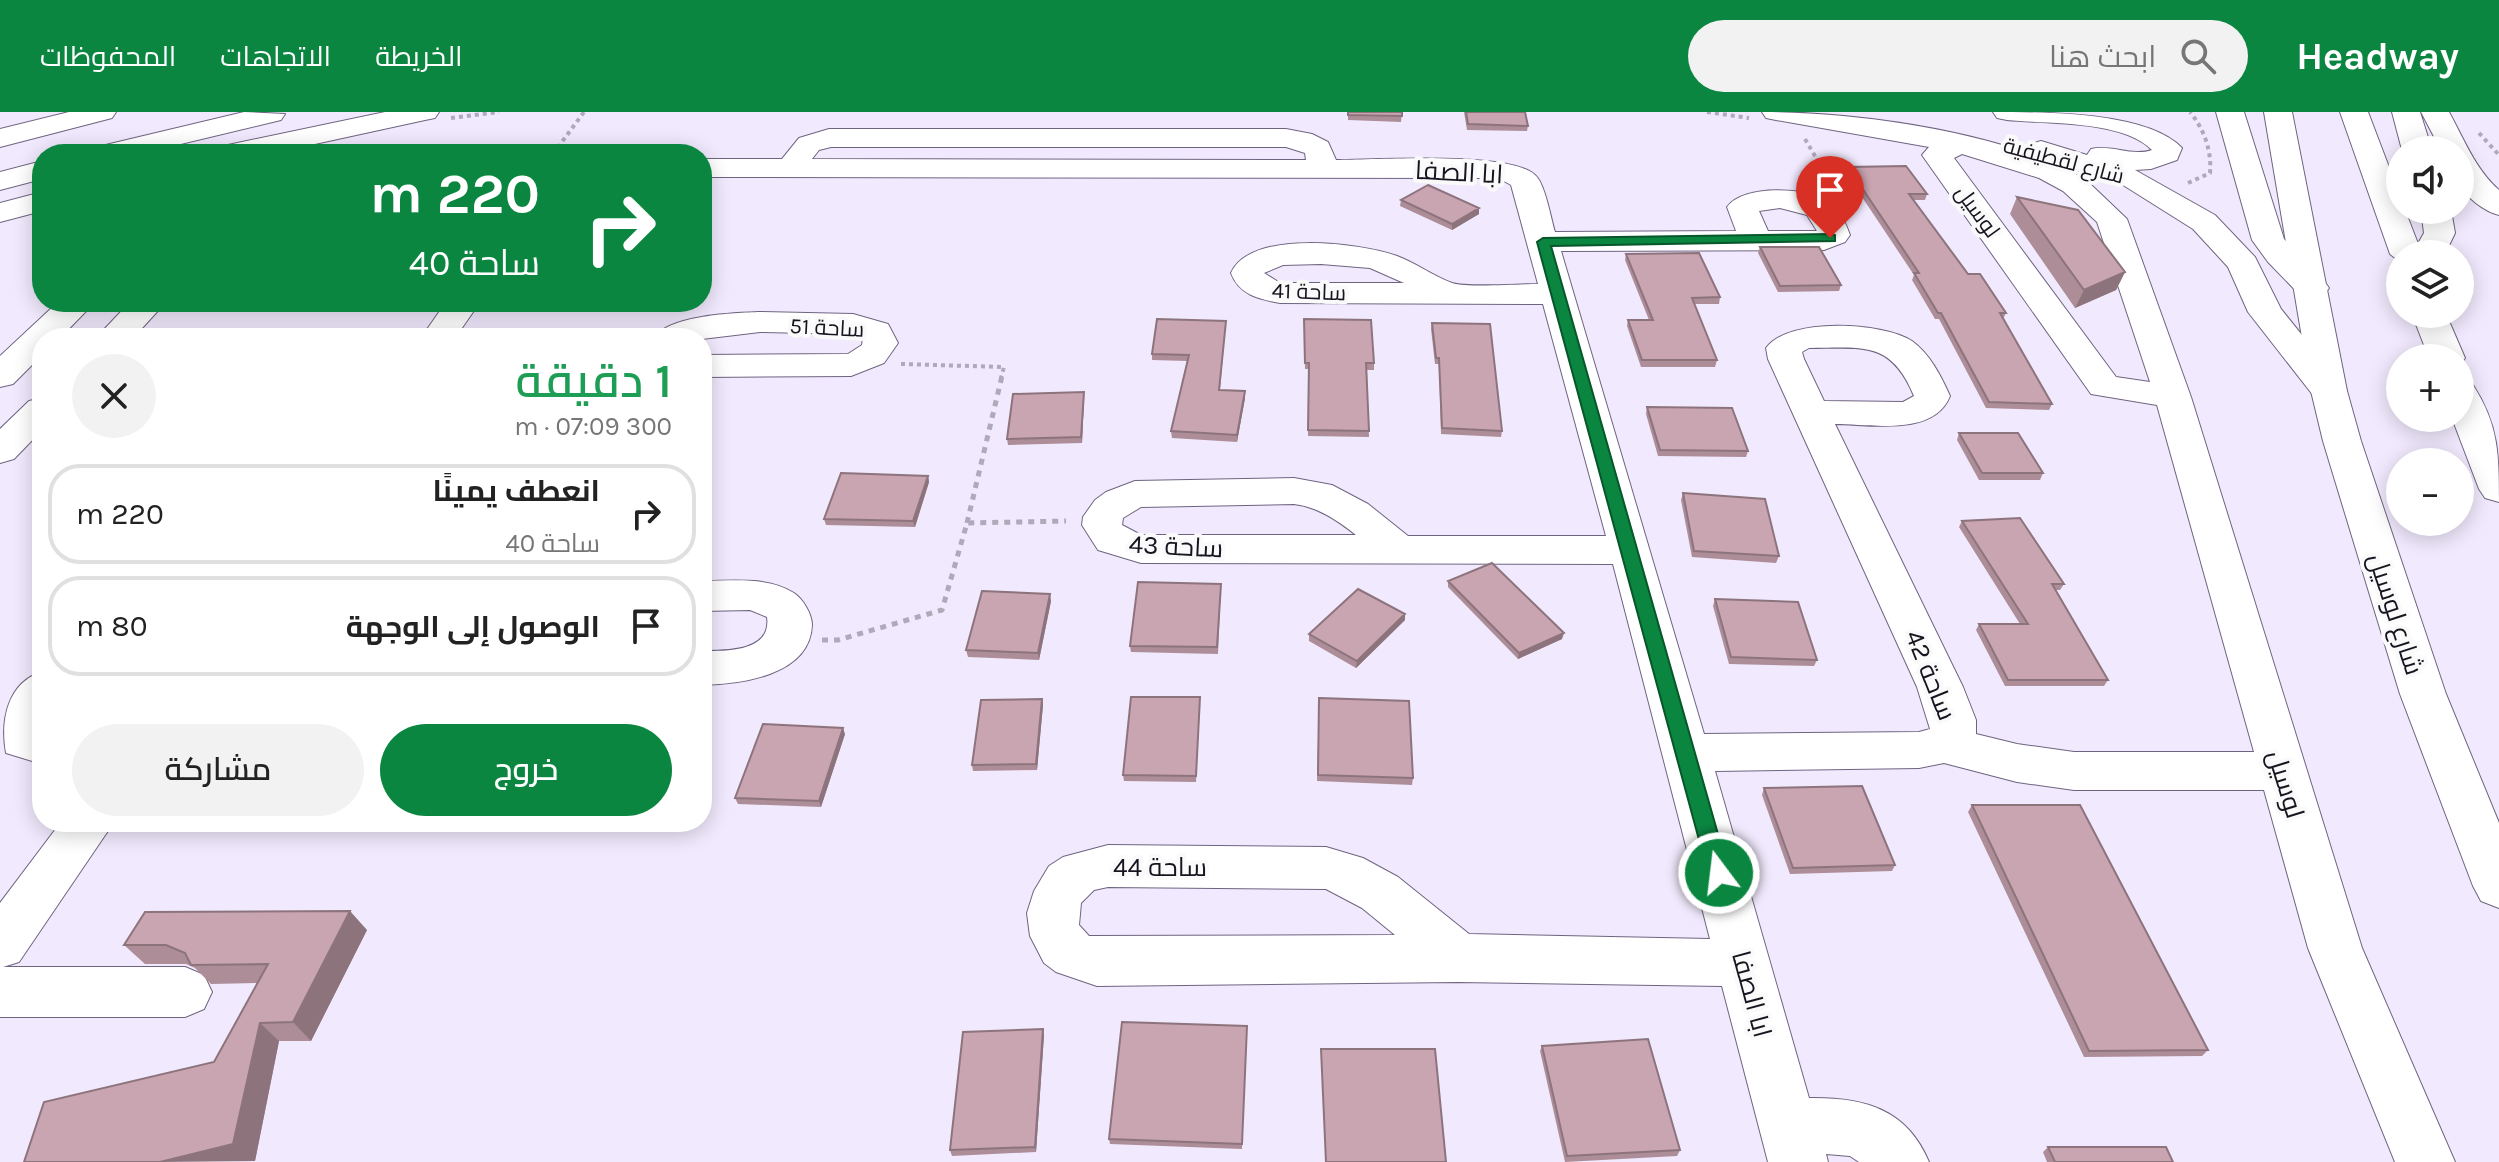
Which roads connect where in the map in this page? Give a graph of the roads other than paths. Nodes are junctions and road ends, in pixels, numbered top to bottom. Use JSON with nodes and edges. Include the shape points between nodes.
{"nodes":[{"id":1,"x":74,"y":112,"type":"edge"},
{"id":2,"x":102,"y":112,"type":"edge"},
{"id":3,"x":281,"y":112,"type":"edge"},
{"id":4,"x":425,"y":112,"type":"edge"},
{"id":5,"x":1776,"y":112,"type":"edge"},
{"id":6,"x":2007,"y":112,"type":"edge"},
{"id":7,"x":2230,"y":112,"type":"edge"},
{"id":8,"x":2278,"y":112,"type":"edge"},
{"id":9,"x":2354,"y":112,"type":"edge"},
{"id":10,"x":2406,"y":112,"type":"edge"},
{"id":11,"x":2435,"y":112,"type":"edge"},
{"id":12,"x":1800,"y":124,"type":"edge"},
{"id":13,"x":0,"y":129,"type":"edge"},
{"id":14,"x":2413,"y":136,"type":"edge"},
{"id":15,"x":2448,"y":136,"type":"edge"},
{"id":16,"x":0,"y":138,"type":"edge"},
{"id":17,"x":1958,"y":138,"type":"junction"},
{"id":18,"x":145,"y":144,"type":"edge"},
{"id":19,"x":275,"y":144,"type":"edge"},
{"id":20,"x":712,"y":168,"type":"edge"},
{"id":21,"x":32,"y":173,"type":"edge"},
{"id":22,"x":2478,"y":176,"type":"edge"},
{"id":23,"x":0,"y":181,"type":"edge"},
{"id":24,"x":32,"y":204,"type":"edge"},
{"id":25,"x":1816,"y":206,"type":"road end"},
{"id":26,"x":2499,"y":206,"type":"edge"},
{"id":27,"x":0,"y":213,"type":"edge"},
{"id":28,"x":2401,"y":240,"type":"edge"},
{"id":29,"x":1543,"y":242,"type":"junction"},
{"id":30,"x":2312,"y":288,"type":"junction"},
{"id":31,"x":1447,"y":293,"type":"junction"},
{"id":32,"x":1557,"y":294,"type":"junction"},
{"id":33,"x":67,"y":312,"type":"edge"},
{"id":34,"x":139,"y":312,"type":"edge"},
{"id":35,"x":51,"y":328,"type":"edge"},
{"id":36,"x":123,"y":328,"type":"edge"},
{"id":37,"x":697,"y":328,"type":"edge"},
{"id":38,"x":32,"y":346,"type":"edge"},
{"id":39,"x":712,"y":366,"type":"edge"},
{"id":40,"x":0,"y":376,"type":"edge"},
{"id":41,"x":2329,"y":391,"type":"junction"},
{"id":42,"x":2173,"y":397,"type":"junction"},
{"id":43,"x":1811,"y":412,"type":"dead end"},
{"id":44,"x":32,"y":419,"type":"edge"},
{"id":45,"x":2474,"y":427,"type":"edge"},
{"id":46,"x":0,"y":451,"type":"edge"},
{"id":47,"x":2499,"y":489,"type":"edge"},
{"id":48,"x":1397,"y":548,"type":"junction"},
{"id":49,"x":1630,"y":550,"type":"junction"},
{"id":50,"x":712,"y":596,"type":"edge"},
{"id":51,"x":712,"y":668,"type":"edge"},
{"id":52,"x":32,"y":702,"type":"edge"},
{"id":53,"x":32,"y":743,"type":"edge"},
{"id":54,"x":1946,"y":745,"type":"junction"},
{"id":55,"x":1686,"y":753,"type":"junction"},
{"id":56,"x":2282,"y":771,"type":"junction"},
{"id":57,"x":82,"y":832,"type":"edge"},
{"id":58,"x":2499,"y":886,"type":"edge"},
{"id":59,"x":0,"y":945,"type":"edge"},
{"id":60,"x":1458,"y":958,"type":"junction"},
{"id":61,"x":1744,"y":963,"type":"junction"},
{"id":62,"x":0,"y":992,"type":"edge"},
{"id":63,"x":185,"y":992,"type":"dead end"},
{"id":64,"x":1793,"y":1144,"type":"edge"},
{"id":65,"x":1899,"y":1162,"type":"edge"},
{"id":66,"x":2425,"y":1162,"type":"edge"}],
"edges":[{"from":1,"to":13,"type":"main road"},
{"from":2,"to":16,"type":"main road"},
{"from":3,"to":18,"type":"main road"},
{"from":4,"to":19,"type":"main road"},
{"from":5,"to":17,"type":"main road","name":"لوسيل"},
{"from":6,"to":17,"type":"main road","via":[[2142,128],[2164,141],[2167,154],[2134,160],[2040,142]]},
{"from":7,"to":30,"type":"main road","via":[[2268,240]]},
{"from":8,"to":30,"type":"main road","name":"شارع لوسيل"},
{"from":9,"to":28,"type":"main road"},
{"from":10,"to":14,"type":"main road"},
{"from":11,"to":15,"type":"main road"},
{"from":12,"to":17,"type":"main road","name":"شارع لقطيفية"},
{"from":17,"to":41,"type":"main road","name":"شارع لقطيفية","via":[[2048,151],[2112,170],[2184,208],[2234,253],[2251,276],[2265,312]]},
{"from":17,"to":42,"type":"main road","name":"لوسيل","via":[[2050,172],[2091,198],[2111,219]]},
{"from":17,"to":42,"type":"main road","name":"لوسيل","via":[[1937,155],[2104,386]]},
{"from":20,"to":29,"type":"main road","name":"ابا الصفا","via":[[1482,169],[1510,172],[1525,181]]},
{"from":21,"to":23,"type":"main road"},
{"from":22,"to":26,"type":"main road"},
{"from":24,"to":27,"type":"main road"},
{"from":25,"to":29,"type":"main road","via":[[1798,201],[1744,205],[1756,241]]},
{"from":29,"to":32,"type":"main road","name":"ابا الصفا"},
{"from":30,"to":41,"type":"main road","name":"شارع لوسيل"},
{"from":31,"to":31,"type":"main road","name":"ساحة 41","via":[[1385,262],[1350,256],[1278,256],[1252,265],[1249,275],[1257,288],[1280,293]]},
{"from":31,"to":32,"type":"main road","name":"ساحة 41"},
{"from":32,"to":49,"type":"main road","name":"ابا الصفا"},
{"from":33,"to":35,"type":"main road"},
{"from":34,"to":36,"type":"main road"},
{"from":37,"to":39,"type":"main road","name":"ساحة 51","via":[[863,325],[879,332],[881,347],[860,362],[841,366]]},
{"from":38,"to":40,"type":"main road"},
{"from":41,"to":58,"type":"main road","name":"شارع لوسيل","via":[[2369,534],[2423,694]]},
{"from":42,"to":56,"type":"main road","name":"لوسيل"},
{"from":43,"to":54,"type":"main road","name":"ساحة 42","via":[[1952,716],[1955,727]]},
{"from":44,"to":46,"type":"main road"},
{"from":45,"to":47,"type":"main road"},
{"from":48,"to":48,"type":"main road","name":"ساحة 43","via":[[1333,500],[1294,491],[1135,494],[1106,509],[1102,520],[1104,533],[1112,540],[1141,549]]},
{"from":48,"to":49,"type":"main road","name":"ساحة 43"},
{"from":49,"to":55,"type":"main road","name":"ابا الصفا"},
{"from":50,"to":51,"type":"main road","via":[[764,597],[790,618],[785,642],[757,661]]},
{"from":52,"to":53,"type":"main road","via":[[17,728],[23,740]]},
{"from":54,"to":55,"type":"main road","name":"ساحة 42","via":[[1919,750]]},
{"from":54,"to":56,"type":"main road","via":[[2074,771]]},
{"from":55,"to":61,"type":"main road","name":"ابا الصفا"},
{"from":56,"to":66,"type":"main road","name":"لوسيل","via":[[2335,948]]},
{"from":57,"to":59,"type":"main road"},
{"from":60,"to":60,"type":"main road","name":"ساحة 44","via":[[1376,890],[1326,868],[1108,866],[1076,874],[1054,904],[1052,926],[1059,941],[1072,954],[1097,962]]},
{"from":60,"to":61,"type":"main road","name":"ساحة 44"},
{"from":61,"to":64,"type":"main road","name":"ابا الصفا"},
{"from":62,"to":63,"type":"main road"},
{"from":64,"to":65,"type":"main road","name":"ابا الصفا","via":[[1855,1127],[1868,1131]]}]}
